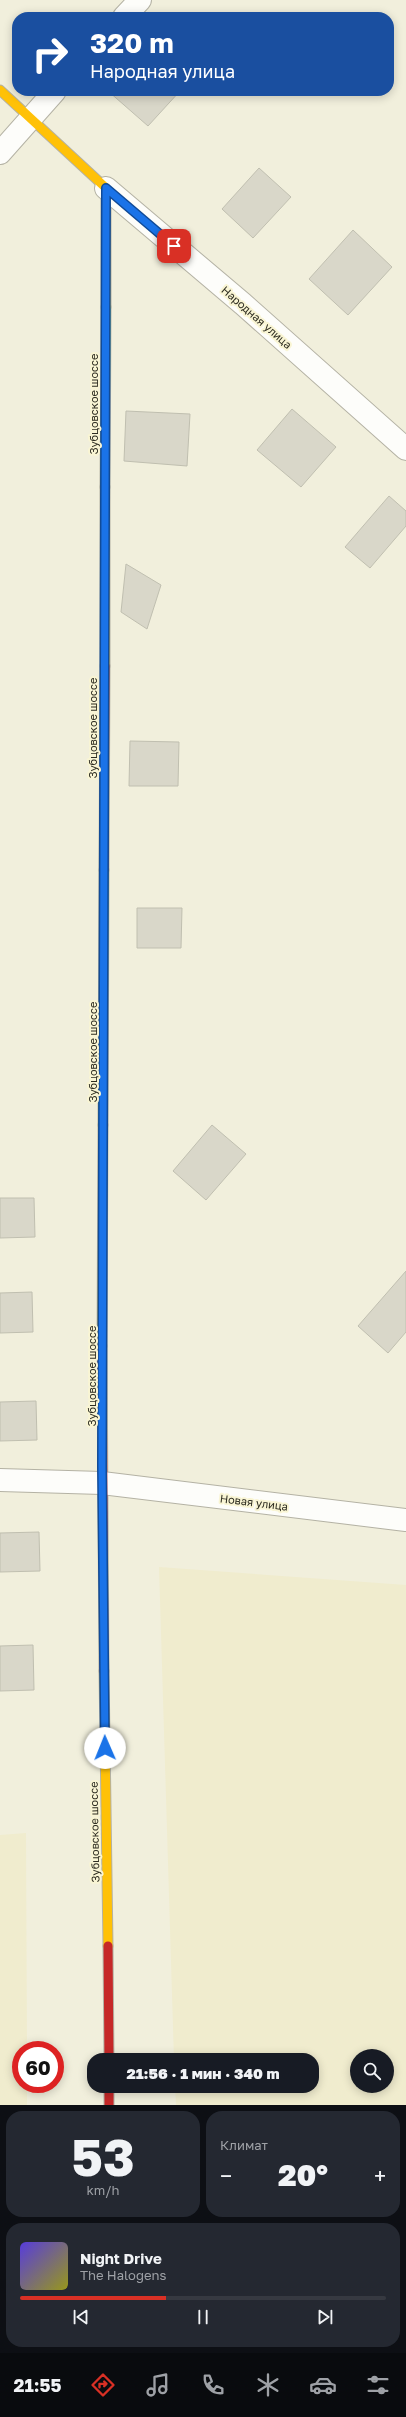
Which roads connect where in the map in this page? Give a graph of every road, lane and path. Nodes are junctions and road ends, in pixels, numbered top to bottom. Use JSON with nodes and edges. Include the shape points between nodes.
{"nodes":[{"id":1,"x":140,"y":0,"type":"edge"},
{"id":2,"x":129,"y":12,"type":"edge"},
{"id":3,"x":0,"y":90,"type":"edge"},
{"id":4,"x":50,"y":96,"type":"edge"},
{"id":5,"x":30,"y":118,"type":"junction"},
{"id":6,"x":0,"y":153,"type":"edge"},
{"id":7,"x":106,"y":188,"type":"junction"},
{"id":8,"x":406,"y":449,"type":"edge"},
{"id":9,"x":0,"y":1480,"type":"edge"},
{"id":10,"x":102,"y":1483,"type":"junction"},
{"id":11,"x":406,"y":1520,"type":"edge"},
{"id":12,"x":109,"y":2053,"type":"edge"},
{"id":13,"x":109,"y":2093,"type":"edge"},
{"id":14,"x":109,"y":2105,"type":"edge"}],
"edges":[{"from":1,"to":2,"type":"street"},
{"from":3,"to":5,"type":"main road"},
{"from":4,"to":5,"type":"street"},
{"from":5,"to":6,"type":"street"},
{"from":5,"to":7,"type":"main road"},
{"from":7,"to":8,"type":"street","name":"Народная улица"},
{"from":7,"to":10,"type":"main road","name":"Зубцовское шоссе"},
{"from":9,"to":10,"type":"street","name":"Новая улица"},
{"from":10,"to":11,"type":"street","name":"Новая улица"},
{"from":10,"to":12,"type":"main road","name":"Зубцовское шоссе"},
{"from":13,"to":14,"type":"main road"}]}
